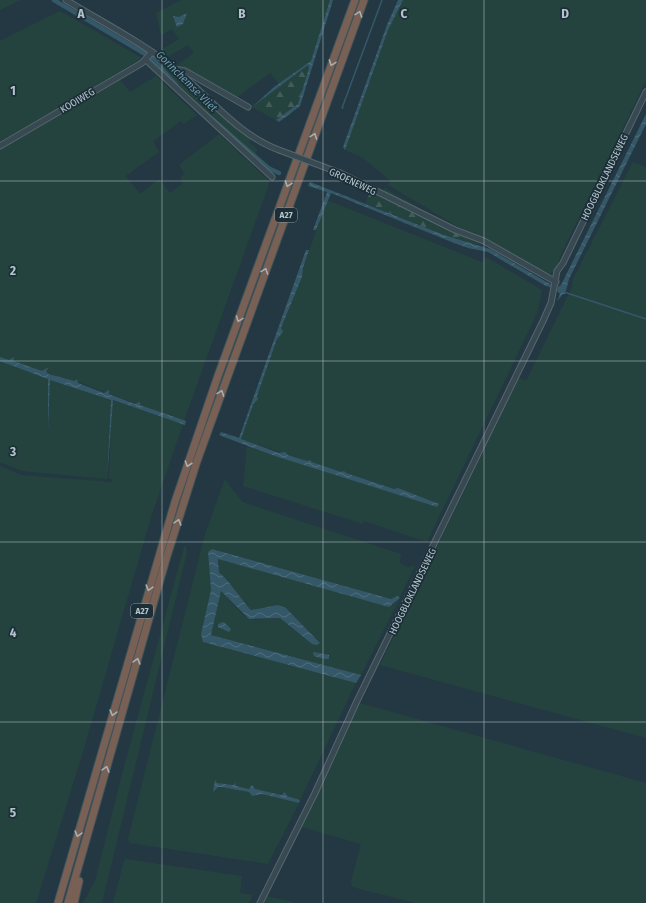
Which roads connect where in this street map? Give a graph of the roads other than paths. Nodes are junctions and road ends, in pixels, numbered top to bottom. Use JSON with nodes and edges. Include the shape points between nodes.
{"nodes":[{"id":1,"x":66,"y":0,"type":"edge"},
{"id":2,"x":355,"y":0,"type":"edge"},
{"id":3,"x":364,"y":0,"type":"edge"},
{"id":4,"x":149,"y":56,"type":"junction"},
{"id":5,"x":175,"y":69,"type":"junction"},
{"id":6,"x":646,"y":92,"type":"edge"},
{"id":7,"x":248,"y":108,"type":"dead end"},
{"id":8,"x":0,"y":146,"type":"edge"},
{"id":9,"x":272,"y":177,"type":"dead end"},
{"id":10,"x":556,"y":284,"type":"junction"},
{"id":11,"x":96,"y":806,"type":"junction"},
{"id":12,"x":58,"y":903,"type":"edge"},
{"id":13,"x":68,"y":903,"type":"edge"},
{"id":14,"x":74,"y":903,"type":"edge"},
{"id":15,"x":260,"y":903,"type":"edge"}],
"edges":[{"from":1,"to":4,"type":"street","name":"GROENEWEG"},
{"from":2,"to":12,"type":"highway","number":"A27","one_way":true,"via":[[175,502]]},
{"from":11,"to":3,"type":"highway","number":"A27","one_way":true,"via":[[166,559],[199,454]]},
{"from":4,"to":5,"type":"street","name":"GROENEWEG"},
{"from":4,"to":8,"type":"street","name":"KOOIWEG"},
{"from":4,"to":9,"type":"street","name":"GROENEWEG"},
{"from":5,"to":7,"type":"street","name":"GROENEWEG","via":[[185,71]]},
{"from":5,"to":10,"type":"street","name":"GROENEWEG","bridge":true,"via":[[260,142],[340,173],[484,242]]},
{"from":6,"to":10,"type":"street","name":"HOOGBLOKLANDSEWEG","via":[[557,271]]},
{"from":10,"to":15,"type":"street","name":"HOOGBLOKLANDSEWEG","via":[[551,303],[533,342]]},
{"from":11,"to":13,"type":"highway","number":"A27"},
{"from":11,"to":14,"type":"highway","number":"A27"}]}
